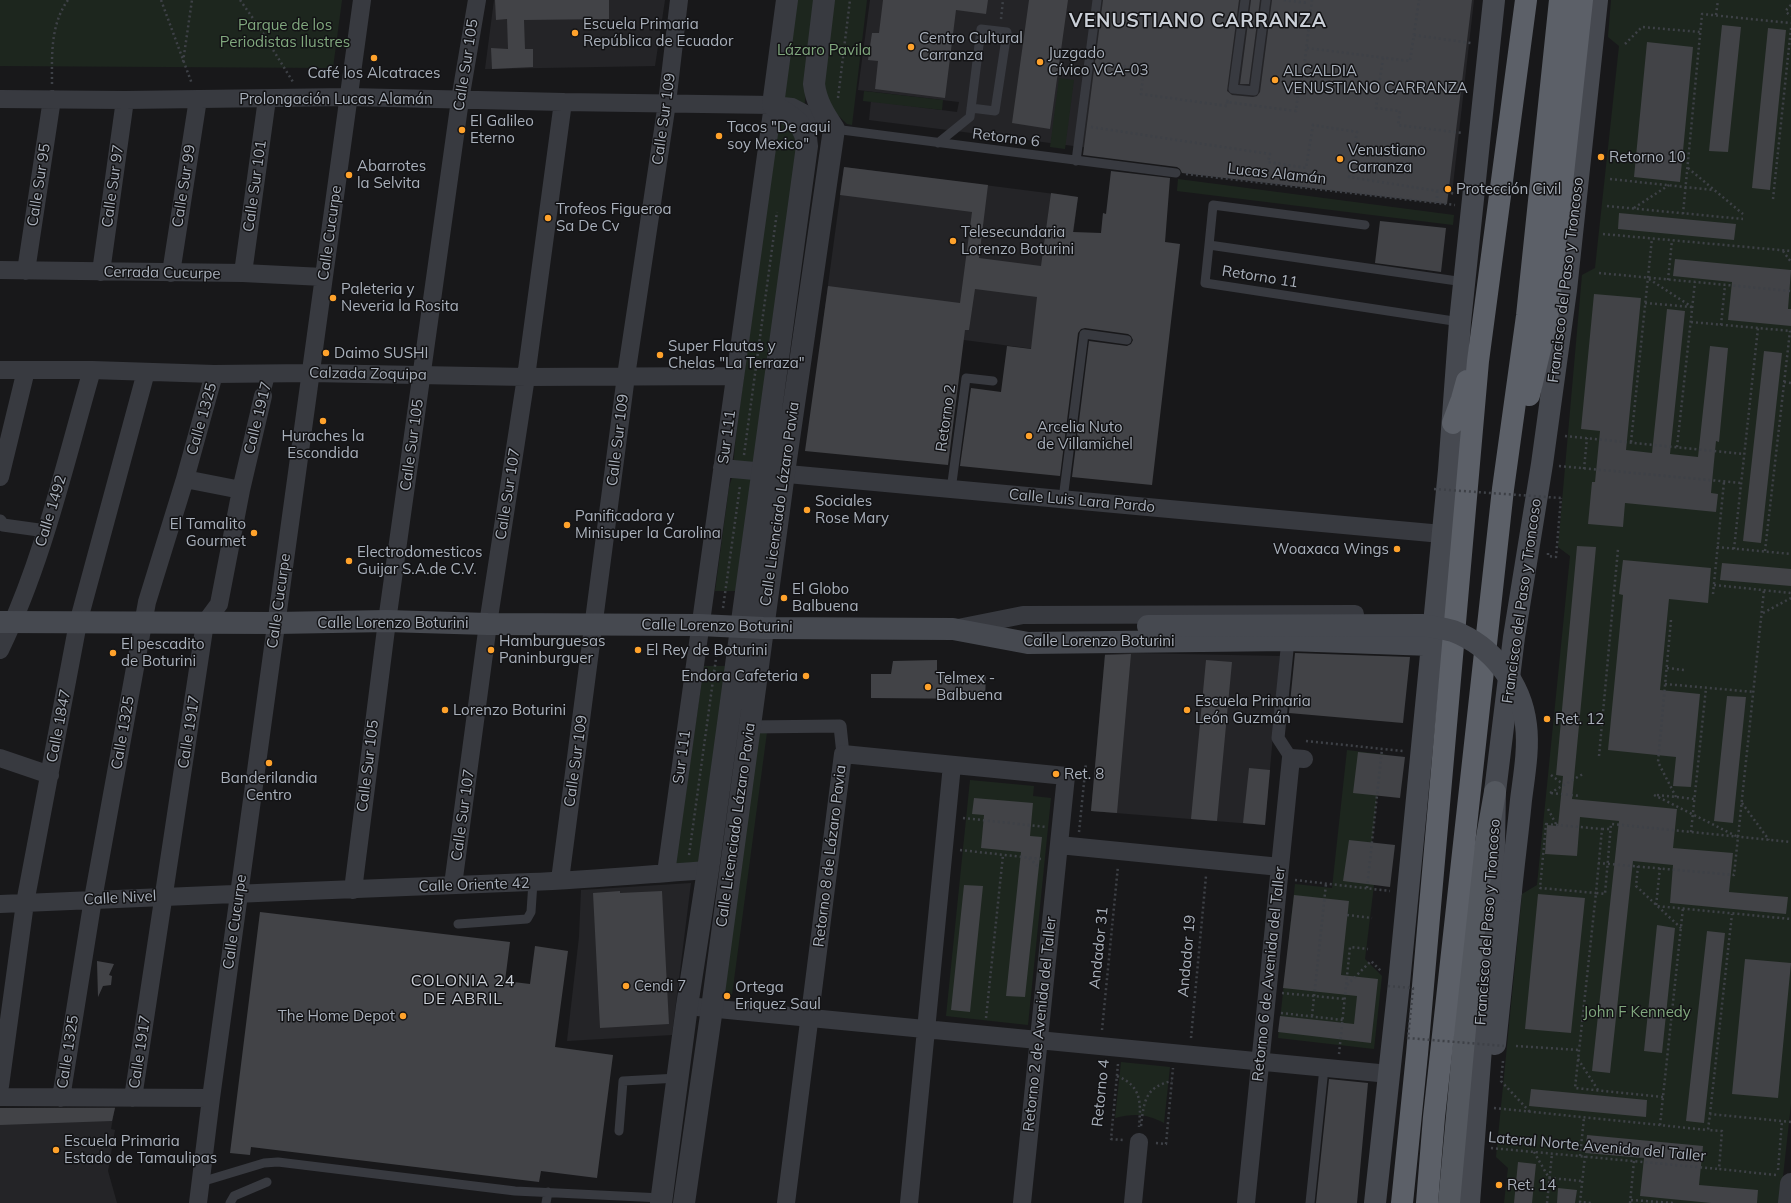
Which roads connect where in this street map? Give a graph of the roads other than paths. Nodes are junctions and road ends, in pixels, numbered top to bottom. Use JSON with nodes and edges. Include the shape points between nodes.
{"nodes":[{"id":1,"x":362,"y":0,"type":"edge"},
{"id":2,"x":477,"y":0,"type":"edge"},
{"id":3,"x":679,"y":0,"type":"edge"},
{"id":4,"x":787,"y":0,"type":"edge"},
{"id":5,"x":824,"y":0,"type":"edge"},
{"id":6,"x":1097,"y":0,"type":"edge"},
{"id":7,"x":1245,"y":0,"type":"edge"},
{"id":8,"x":1266,"y":0,"type":"edge"},
{"id":9,"x":1494,"y":0,"type":"edge"},
{"id":10,"x":1526,"y":0,"type":"edge"},
{"id":11,"x":1560,"y":0,"type":"edge"},
{"id":12,"x":1582,"y":0,"type":"edge"},
{"id":13,"x":1596,"y":0,"type":"edge"},
{"id":14,"x":349,"y":97,"type":"junction"},
{"id":15,"x":267,"y":98,"type":"junction"},
{"id":16,"x":0,"y":99,"type":"edge"},
{"id":17,"x":52,"y":99,"type":"junction"},
{"id":18,"x":198,"y":99,"type":"junction"},
{"id":19,"x":125,"y":100,"type":"junction"},
{"id":20,"x":460,"y":100,"type":"junction"},
{"id":21,"x":563,"y":102,"type":"junction"},
{"id":22,"x":667,"y":103,"type":"junction"},
{"id":23,"x":773,"y":105,"type":"junction"},
{"id":24,"x":971,"y":108,"type":"junction"},
{"id":25,"x":834,"y":129,"type":"junction"},
{"id":26,"x":938,"y":143,"type":"junction"},
{"id":27,"x":1076,"y":161,"type":"junction"},
{"id":28,"x":1176,"y":173,"type":"road end"},
{"id":29,"x":1365,"y":225,"type":"dead end"},
{"id":30,"x":1209,"y":245,"type":"junction"},
{"id":31,"x":0,"y":270,"type":"edge"},
{"id":32,"x":26,"y":271,"type":"junction"},
{"id":33,"x":102,"y":272,"type":"junction"},
{"id":34,"x":171,"y":273,"type":"junction"},
{"id":35,"x":243,"y":273,"type":"junction"},
{"id":36,"x":323,"y":277,"type":"junction"},
{"id":37,"x":1464,"y":282,"type":"junction"},
{"id":38,"x":1460,"y":322,"type":"junction"},
{"id":39,"x":1127,"y":340,"type":"dead end"},
{"id":40,"x":1478,"y":361,"type":"junction"},
{"id":41,"x":0,"y":370,"type":"edge"},
{"id":42,"x":26,"y":370,"type":"junction"},
{"id":43,"x":92,"y":370,"type":"junction"},
{"id":44,"x":146,"y":372,"type":"junction"},
{"id":45,"x":269,"y":373,"type":"junction"},
{"id":46,"x":311,"y":373,"type":"junction"},
{"id":47,"x":214,"y":374,"type":"junction"},
{"id":48,"x":422,"y":374,"type":"junction"},
{"id":49,"x":626,"y":376,"type":"junction"},
{"id":50,"x":735,"y":376,"type":"junction"},
{"id":51,"x":526,"y":377,"type":"junction"},
{"id":52,"x":993,"y":381,"type":"dead end"},
{"id":53,"x":263,"y":396,"type":"joint"},
{"id":54,"x":1453,"y":423,"type":"junction"},
{"id":55,"x":722,"y":468,"type":"junction"},
{"id":56,"x":752,"y":470,"type":"junction"},
{"id":57,"x":784,"y":473,"type":"junction"},
{"id":58,"x":0,"y":477,"type":"edge"},
{"id":59,"x":185,"y":479,"type":"junction"},
{"id":60,"x":1504,"y":489,"type":"junction"},
{"id":61,"x":241,"y":490,"type":"junction"},
{"id":62,"x":951,"y":490,"type":"junction"},
{"id":63,"x":1063,"y":499,"type":"junction"},
{"id":64,"x":0,"y":521,"type":"edge"},
{"id":65,"x":46,"y":531,"type":"junction"},
{"id":66,"x":1442,"y":534,"type":"junction"},
{"id":67,"x":1412,"y":614,"type":"dead end"},
{"id":68,"x":386,"y":621,"type":"junction"},
{"id":69,"x":7,"y":622,"type":"edge"},
{"id":70,"x":143,"y":622,"type":"junction"},
{"id":71,"x":78,"y":623,"type":"junction"},
{"id":72,"x":205,"y":623,"type":"junction"},
{"id":73,"x":276,"y":623,"type":"junction"},
{"id":74,"x":488,"y":624,"type":"junction"},
{"id":75,"x":594,"y":625,"type":"junction"},
{"id":76,"x":720,"y":626,"type":"junction"},
{"id":77,"x":763,"y":628,"type":"junction"},
{"id":78,"x":953,"y":629,"type":"junction"},
{"id":79,"x":1288,"y":640,"type":"junction"},
{"id":80,"x":1432,"y":645,"type":"junction"},
{"id":81,"x":0,"y":650,"type":"edge"},
{"id":82,"x":750,"y":727,"type":"junction"},
{"id":83,"x":843,"y":754,"type":"junction"},
{"id":84,"x":0,"y":758,"type":"edge"},
{"id":85,"x":1297,"y":758,"type":"joint"},
{"id":86,"x":952,"y":765,"type":"junction"},
{"id":87,"x":50,"y":775,"type":"junction"},
{"id":88,"x":1066,"y":776,"type":"joint"},
{"id":89,"x":1496,"y":792,"type":"junction"},
{"id":90,"x":1059,"y":845,"type":"junction"},
{"id":91,"x":708,"y":870,"type":"junction"},
{"id":92,"x":666,"y":873,"type":"junction"},
{"id":93,"x":1279,"y":873,"type":"junction"},
{"id":94,"x":560,"y":880,"type":"junction"},
{"id":95,"x":533,"y":882,"type":"junction"},
{"id":96,"x":453,"y":885,"type":"junction"},
{"id":97,"x":353,"y":890,"type":"junction"},
{"id":98,"x":240,"y":894,"type":"junction"},
{"id":99,"x":164,"y":896,"type":"junction"},
{"id":100,"x":93,"y":899,"type":"junction"},
{"id":101,"x":25,"y":903,"type":"junction"},
{"id":102,"x":0,"y":904,"type":"edge"},
{"id":103,"x":458,"y":924,"type":"dead end"},
{"id":104,"x":687,"y":1006,"type":"junction"},
{"id":105,"x":712,"y":1008,"type":"junction"},
{"id":106,"x":808,"y":1018,"type":"junction"},
{"id":107,"x":926,"y":1029,"type":"junction"},
{"id":108,"x":1039,"y":1040,"type":"junction"},
{"id":109,"x":1261,"y":1062,"type":"junction"},
{"id":110,"x":1331,"y":1069,"type":"junction"},
{"id":111,"x":1389,"y":1074,"type":"junction"},
{"id":112,"x":678,"y":1078,"type":"junction"},
{"id":113,"x":0,"y":1086,"type":"edge"},
{"id":114,"x":0,"y":1097,"type":"edge"},
{"id":115,"x":61,"y":1098,"type":"junction"},
{"id":116,"x":133,"y":1098,"type":"junction"},
{"id":117,"x":211,"y":1098,"type":"junction"},
{"id":118,"x":619,"y":1131,"type":"dead end"},
{"id":119,"x":1139,"y":1142,"type":"road end"},
{"id":120,"x":1473,"y":1146,"type":"junction"},
{"id":121,"x":201,"y":1182,"type":"junction"},
{"id":122,"x":267,"y":1182,"type":"dead end"},
{"id":123,"x":1791,"y":1184,"type":"edge"},
{"id":124,"x":548,"y":1192,"type":"junction"},
{"id":125,"x":627,"y":1200,"type":"edge"},
{"id":126,"x":662,"y":1200,"type":"edge"},
{"id":127,"x":198,"y":1203,"type":"edge"},
{"id":128,"x":230,"y":1203,"type":"edge"},
{"id":129,"x":546,"y":1203,"type":"edge"},
{"id":130,"x":684,"y":1203,"type":"edge"},
{"id":131,"x":786,"y":1203,"type":"edge"},
{"id":132,"x":909,"y":1203,"type":"edge"},
{"id":133,"x":1022,"y":1203,"type":"edge"},
{"id":134,"x":1133,"y":1203,"type":"edge"},
{"id":135,"x":1246,"y":1203,"type":"edge"},
{"id":136,"x":1310,"y":1203,"type":"edge"},
{"id":137,"x":1375,"y":1203,"type":"edge"},
{"id":138,"x":1402,"y":1203,"type":"edge"},
{"id":139,"x":1427,"y":1203,"type":"edge"},
{"id":140,"x":1449,"y":1203,"type":"edge"},
{"id":141,"x":1469,"y":1203,"type":"edge"},
{"id":142,"x":1789,"y":1203,"type":"edge"}],
"edges":[{"from":1,"to":14,"type":"street","name":"Calle Cucurpe"},
{"from":2,"to":20,"type":"street","name":"Calle Sur 105"},
{"from":3,"to":22,"type":"street","name":"Calle Sur 109"},
{"from":4,"to":23,"type":"street","name":"Sur 111"},
{"from":5,"to":25,"type":"street","via":[[814,84],[816,97],[824,115]]},
{"from":6,"to":27,"type":"lane"},
{"from":7,"to":8,"type":"lane","via":[[1233,89],[1254,91]]},
{"from":9,"to":37,"type":"main road"},
{"from":10,"to":40,"type":"highway"},
{"from":11,"to":60,"type":"highway","name":"Francisco del Paso y Troncoso","via":[[1527,316]]},
{"from":12,"to":60,"type":"highway","via":[[1547,320]]},
{"from":13,"to":89,"type":"main road","name":"Francisco del Paso y Troncoso","via":[[1566,290],[1542,464],[1546,497],[1514,637]]},
{"from":14,"to":15,"type":"street","name":"Prolongación Lucas Alamán"},
{"from":14,"to":20,"type":"street","name":"Prolongación Lucas Alamán"},
{"from":14,"to":36,"type":"street","name":"Calle Cucurpe"},
{"from":15,"to":18,"type":"street","name":"Prolongación Lucas Alamán"},
{"from":15,"to":35,"type":"street","name":"Calle Sur 101"},
{"from":16,"to":17,"type":"street","name":"Prolongación Lucas Alamán"},
{"from":17,"to":19,"type":"street","name":"Prolongación Lucas Alamán"},
{"from":17,"to":32,"type":"street","name":"Calle Sur 95"},
{"from":18,"to":19,"type":"street","name":"Prolongación Lucas Alamán"},
{"from":18,"to":34,"type":"street","name":"Calle Sur 99"},
{"from":19,"to":33,"type":"street","name":"Calle Sur 97"},
{"from":20,"to":21,"type":"street","name":"Prolongación Lucas Alamán"},
{"from":20,"to":48,"type":"street","name":"Calle Sur 105"},
{"from":21,"to":22,"type":"street","name":"Prolongación Lucas Alamán"},
{"from":21,"to":51,"type":"street","name":"Calle Sur 107"},
{"from":22,"to":23,"type":"street","name":"Prolongación Lucas Alamán"},
{"from":22,"to":49,"type":"street","name":"Calle Sur 109"},
{"from":23,"to":25,"type":"street","name":"Prolongación Lucas Alamán","via":[[792,107]]},
{"from":23,"to":50,"type":"street","name":"Sur 111"},
{"from":23,"to":56,"type":"street","name":"Calle Licenciado Lázaro Pavia","via":[[803,127],[807,146]]},
{"from":24,"to":24,"type":"lane","via":[[981,29],[1007,32],[996,111]]},
{"from":24,"to":26,"type":"lane","via":[[970,118]]},
{"from":25,"to":26,"type":"lane","name":"Retorno 6"},
{"from":25,"to":57,"type":"street","name":"Calle Licenciado Lázaro Pavia"},
{"from":26,"to":27,"type":"lane","name":"Retorno 6"},
{"from":27,"to":28,"type":"lane","name":"Retorno 6"},
{"from":29,"to":30,"type":"lane","via":[[1213,205]]},
{"from":30,"to":37,"type":"lane","name":"Retorno 11"},
{"from":30,"to":38,"type":"lane","name":"Retorno 11","via":[[1205,283]]},
{"from":31,"to":32,"type":"street","name":"Cerrada Cucurpe"},
{"from":32,"to":33,"type":"street","name":"Cerrada Cucurpe"},
{"from":33,"to":34,"type":"street","name":"Cerrada Cucurpe"},
{"from":34,"to":35,"type":"street","name":"Cerrada Cucurpe"},
{"from":35,"to":36,"type":"street","name":"Cerrada Cucurpe"},
{"from":36,"to":46,"type":"street","name":"Calle Cucurpe"},
{"from":37,"to":38,"type":"main road"},
{"from":38,"to":54,"type":"main road"},
{"from":39,"to":63,"type":"lane","via":[[1084,334]]},
{"from":40,"to":54,"type":"highway","via":[[1468,377]]},
{"from":40,"to":138,"type":"highway"},
{"from":41,"to":42,"type":"street","name":"Calzada Zoquipa"},
{"from":42,"to":43,"type":"street","name":"Calzada Zoquipa"},
{"from":42,"to":58,"type":"street"},
{"from":43,"to":44,"type":"street","name":"Calzada Zoquipa"},
{"from":43,"to":65,"type":"street","name":"Calle 1492"},
{"from":44,"to":47,"type":"street","name":"Calzada Zoquipa"},
{"from":44,"to":71,"type":"street","name":"Calle 1847"},
{"from":45,"to":46,"type":"street","name":"Calzada Zoquipa"},
{"from":45,"to":47,"type":"street","name":"Calzada Zoquipa"},
{"from":45,"to":53,"type":"street","name":"Calle 1917"},
{"from":46,"to":48,"type":"street","name":"Calzada Zoquipa"},
{"from":46,"to":73,"type":"street","name":"Calle Cucurpe"},
{"from":47,"to":59,"type":"street","name":"Calle 1325"},
{"from":48,"to":51,"type":"street","name":"Calzada Zoquipa"},
{"from":48,"to":68,"type":"street","name":"Calle Sur 105"},
{"from":49,"to":50,"type":"street","name":"Calzada Zoquipa"},
{"from":49,"to":51,"type":"street","name":"Calzada Zoquipa"},
{"from":49,"to":75,"type":"street","name":"Calle Sur 109"},
{"from":50,"to":55,"type":"street","name":"Sur 111"},
{"from":51,"to":74,"type":"street","name":"Calle Sur 107"},
{"from":52,"to":62,"type":"lane","name":"Retorno 2","via":[[966,378]]},
{"from":53,"to":61,"type":"street","name":"Calle 1917"},
{"from":54,"to":66,"type":"main road"},
{"from":55,"to":56,"type":"street","name":"Calle Luis Lara Pardo"},
{"from":55,"to":76,"type":"street","name":"Sur 111"},
{"from":56,"to":57,"type":"street","name":"Calle Luis Lara Pardo"},
{"from":56,"to":76,"type":"street","name":"Calle Licenciado Lázaro Pavia"},
{"from":57,"to":62,"type":"street","name":"Calle Luis Lara Pardo"},
{"from":57,"to":77,"type":"street","name":"Calle Licenciado Lázaro Pavia"},
{"from":59,"to":61,"type":"street"},
{"from":59,"to":70,"type":"street","name":"Calle 1325"},
{"from":60,"to":139,"type":"highway","name":"Francisco del Paso y Troncoso","via":[[1434,1117]]},
{"from":61,"to":72,"type":"street","name":"Calle 1917","via":[[219,604]]},
{"from":62,"to":63,"type":"street","name":"Calle Luis Lara Pardo"},
{"from":63,"to":66,"type":"street","name":"Calle Luis Lara Pardo"},
{"from":64,"to":65,"type":"street","via":[[2,525]]},
{"from":65,"to":69,"type":"street","name":"Calle 1492"},
{"from":66,"to":80,"type":"main road"},
{"from":67,"to":78,"type":"street","via":[[1023,614]]},
{"from":68,"to":73,"type":"main road","name":"Calle Lorenzo Boturini"},
{"from":68,"to":74,"type":"main road","name":"Calle Lorenzo Boturini"},
{"from":68,"to":97,"type":"street","name":"Calle Sur 105"},
{"from":69,"to":71,"type":"main road","name":"Calle Lorenzo Boturini"},
{"from":69,"to":81,"type":"street","name":"Calle 1492"},
{"from":70,"to":71,"type":"main road","name":"Calle Lorenzo Boturini"},
{"from":70,"to":72,"type":"main road","name":"Calle Lorenzo Boturini"},
{"from":70,"to":100,"type":"street","name":"Calle 1325"},
{"from":71,"to":87,"type":"street","name":"Calle 1847"},
{"from":72,"to":73,"type":"main road","name":"Calle Lorenzo Boturini"},
{"from":72,"to":99,"type":"street","name":"Calle 1917"},
{"from":73,"to":98,"type":"street","name":"Calle Cucurpe"},
{"from":74,"to":75,"type":"main road","name":"Calle Lorenzo Boturini"},
{"from":74,"to":96,"type":"street","name":"Calle Sur 107"},
{"from":75,"to":76,"type":"main road","name":"Calle Lorenzo Boturini"},
{"from":75,"to":94,"type":"street","name":"Calle Sur 109"},
{"from":76,"to":77,"type":"main road","name":"Calle Lorenzo Boturini"},
{"from":76,"to":91,"type":"street","name":"Calle Licenciado Lázaro Pavia"},
{"from":76,"to":92,"type":"street","name":"Sur 111"},
{"from":77,"to":78,"type":"main road","name":"Calle Lorenzo Boturini"},
{"from":77,"to":82,"type":"street","name":"Calle Licenciado Lázaro Pavia"},
{"from":78,"to":79,"type":"main road","name":"Calle Lorenzo Boturini","via":[[1028,643]]},
{"from":78,"to":120,"type":"main road","bridge":true,"via":[[1423,625],[1452,631],[1480,646],[1493,658],[1514,684],[1520,698],[1526,725],[1525,760],[1488,1108]]},
{"from":79,"to":80,"type":"main road","name":"Calle Lorenzo Boturini"},
{"from":79,"to":85,"type":"street","via":[[1278,738]]},
{"from":80,"to":111,"type":"main road"},
{"from":82,"to":83,"type":"street","via":[[840,726]]},
{"from":82,"to":105,"type":"street","name":"Calle Licenciado Lázaro Pavia"},
{"from":83,"to":86,"type":"street","name":"Retorno 8 de Lázaro Pavia"},
{"from":83,"to":106,"type":"street","name":"Retorno 8 de Lázaro Pavia"},
{"from":84,"to":87,"type":"street"},
{"from":85,"to":93,"type":"street","name":"Retorno 6 de Avenida del Taller"},
{"from":86,"to":88,"type":"street","name":"Retorno 8 de Lázaro Pavia"},
{"from":86,"to":107,"type":"street"},
{"from":87,"to":101,"type":"street","name":"Calle 1847"},
{"from":88,"to":90,"type":"street","name":"Retorno 2 de Avenida del Taller"},
{"from":89,"to":120,"type":"main road","name":"Francisco del Paso y Troncoso","via":[[1493,893]]},
{"from":89,"to":140,"type":"main road","via":[[1478,888]]},
{"from":90,"to":93,"type":"street","via":[[1208,860]]},
{"from":90,"to":108,"type":"street","name":"Retorno 2 de Avenida del Taller"},
{"from":91,"to":92,"type":"street","name":"Calle Oriente 42"},
{"from":91,"to":104,"type":"street","name":"Calle Licenciado Lázaro Pavia"},
{"from":92,"to":94,"type":"street","name":"Calle Oriente 42"},
{"from":93,"to":109,"type":"street","name":"Retorno 6 de Avenida del Taller"},
{"from":94,"to":95,"type":"street","name":"Calle Oriente 42"},
{"from":95,"to":96,"type":"street","name":"Calle Oriente 42"},
{"from":95,"to":103,"type":"lane","via":[[531,912],[527,919]]},
{"from":96,"to":97,"type":"street","name":"Calle Oriente 42"},
{"from":97,"to":98,"type":"street","name":"Calle Oriente 42"},
{"from":98,"to":99,"type":"street","name":"Calle Nivel"},
{"from":98,"to":117,"type":"street","name":"Calle Cucurpe"},
{"from":99,"to":100,"type":"street","name":"Calle Nivel"},
{"from":99,"to":116,"type":"street","name":"Calle 1917"},
{"from":100,"to":101,"type":"street","name":"Calle Nivel"},
{"from":100,"to":115,"type":"street","name":"Calle 1325"},
{"from":101,"to":102,"type":"street","name":"Calle Nivel"},
{"from":101,"to":113,"type":"street","name":"Calle 1847"},
{"from":104,"to":105,"type":"street"},
{"from":104,"to":112,"type":"street","name":"Calle Licenciado Lázaro Pavia"},
{"from":105,"to":106,"type":"street"},
{"from":105,"to":130,"type":"street","name":"Calle Licenciado Lázaro Pavia"},
{"from":106,"to":107,"type":"street"},
{"from":106,"to":131,"type":"street","name":"Retorno 8 de Lázaro Pavia"},
{"from":107,"to":108,"type":"street"},
{"from":107,"to":132,"type":"street"},
{"from":108,"to":109,"type":"street"},
{"from":108,"to":133,"type":"street","name":"Retorno 2 de Avenida del Taller"},
{"from":109,"to":110,"type":"street"},
{"from":109,"to":135,"type":"street","name":"Retorno 6 de Avenida del Taller"},
{"from":110,"to":111,"type":"street"},
{"from":110,"to":136,"type":"lane"},
{"from":111,"to":137,"type":"main road"},
{"from":112,"to":118,"type":"lane","via":[[623,1081]]},
{"from":112,"to":126,"type":"street","name":"Calle Licenciado Lázaro Pavia"},
{"from":114,"to":115,"type":"street"},
{"from":115,"to":116,"type":"street"},
{"from":116,"to":117,"type":"street"},
{"from":117,"to":121,"type":"street","name":"Calle Cucurpe"},
{"from":119,"to":134,"type":"street"},
{"from":120,"to":141,"type":"main road","name":"Francisco del Paso y Troncoso"},
{"from":121,"to":124,"type":"lane","via":[[264,1163],[278,1162],[515,1191]]},
{"from":121,"to":127,"type":"street","name":"Calle Cucurpe"},
{"from":122,"to":128,"type":"lane","via":[[234,1196]]},
{"from":123,"to":142,"type":"street"},
{"from":124,"to":125,"type":"lane"},
{"from":124,"to":129,"type":"lane"},
{"from":125,"to":126,"type":"lane"}]}
